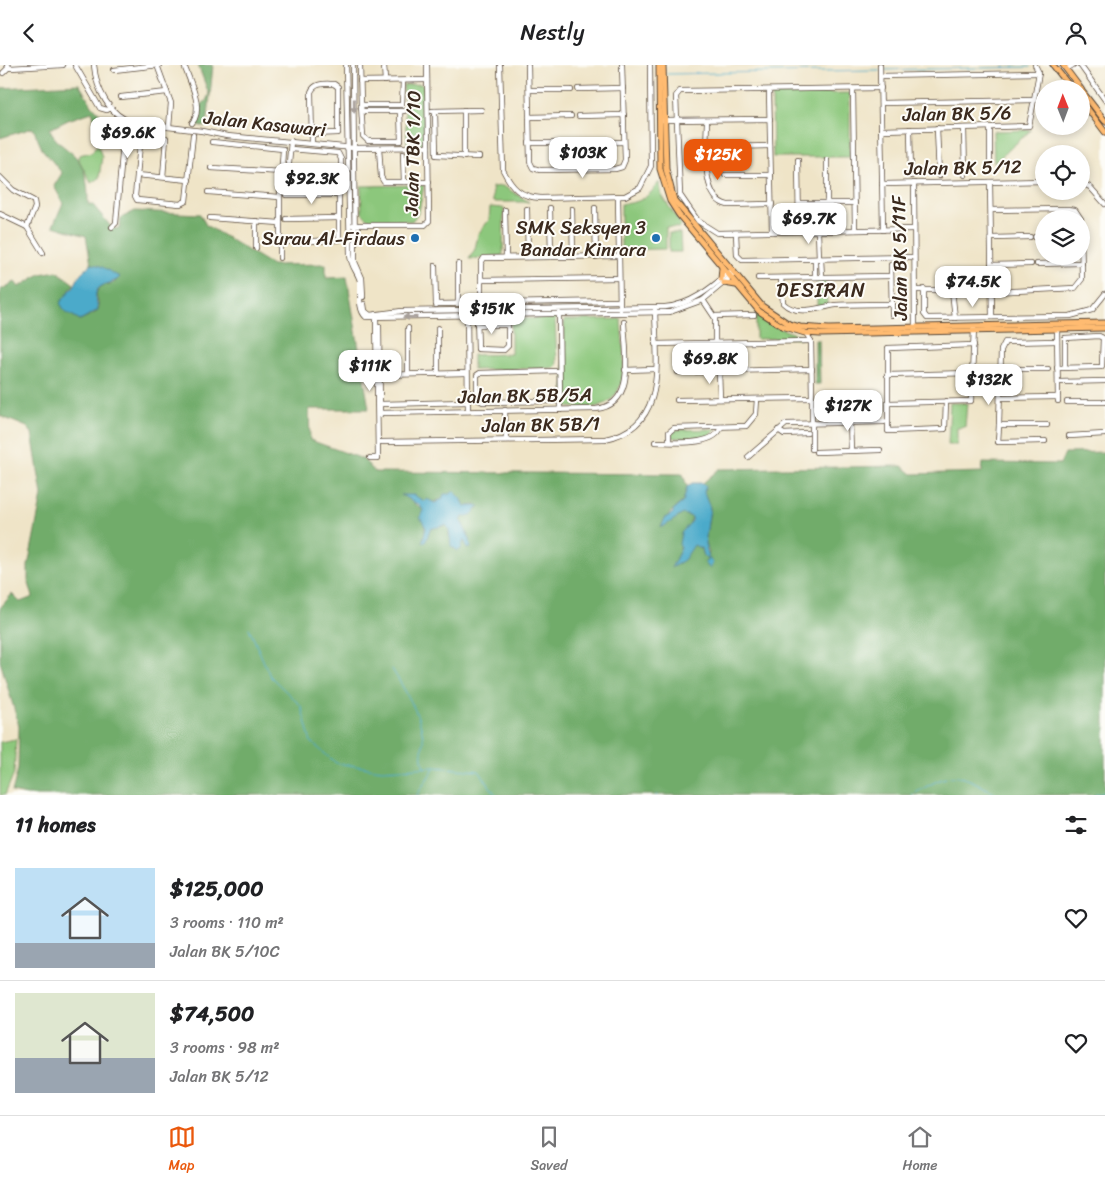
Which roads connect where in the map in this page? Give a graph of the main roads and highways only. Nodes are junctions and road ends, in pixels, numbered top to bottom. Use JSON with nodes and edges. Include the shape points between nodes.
{"nodes":[{"id":1,"x":658,"y":65,"type":"edge"},
{"id":2,"x":663,"y":65,"type":"edge"},
{"id":3,"x":1055,"y":67,"type":"edge"},
{"id":4,"x":1064,"y":67,"type":"edge"},
{"id":5,"x":1064,"y":79,"type":"joint"},
{"id":6,"x":1074,"y":80,"type":"edge"},
{"id":7,"x":1090,"y":101,"type":"edge"},
{"id":8,"x":1090,"y":112,"type":"edge"},
{"id":9,"x":662,"y":120,"type":"junction"},
{"id":10,"x":1105,"y":121,"type":"edge"},
{"id":11,"x":1105,"y":132,"type":"edge"},
{"id":12,"x":721,"y":267,"type":"junction"},
{"id":13,"x":731,"y":274,"type":"junction"},
{"id":14,"x":736,"y":286,"type":"junction"},
{"id":15,"x":1105,"y":323,"type":"edge"},
{"id":16,"x":1048,"y":325,"type":"junction"},
{"id":17,"x":1064,"y":325,"type":"junction"},
{"id":18,"x":974,"y":328,"type":"junction"},
{"id":19,"x":1105,"y":328,"type":"edge"},
{"id":20,"x":1057,"y":329,"type":"junction"},
{"id":21,"x":915,"y":330,"type":"junction"}],
"edges":[{"from":1,"to":9,"type":"main road"},
{"from":2,"to":9,"type":"main road"},
{"from":3,"to":4,"type":"main road"},
{"from":3,"to":5,"type":"main road"},
{"from":4,"to":5,"type":"main road"},
{"from":4,"to":6,"type":"main road"},
{"from":7,"to":10,"type":"main road"},
{"from":8,"to":11,"type":"main road"},
{"from":9,"to":12,"type":"main road","via":[[661,177],[670,201]]},
{"from":9,"to":13,"type":"main road","via":[[671,193]]},
{"from":12,"to":13,"type":"main road"},
{"from":12,"to":14,"type":"main road","via":[[723,281]]},
{"from":13,"to":14,"type":"main road"},
{"from":13,"to":21,"type":"main road","via":[[762,306],[779,319],[800,327]]},
{"from":14,"to":21,"type":"main road","via":[[765,315],[782,326],[806,333]]},
{"from":15,"to":17,"type":"main road"},
{"from":16,"to":17,"type":"main road"},
{"from":16,"to":18,"type":"main road"},
{"from":16,"to":20,"type":"main road"},
{"from":17,"to":20,"type":"main road"},
{"from":18,"to":20,"type":"main road"},
{"from":18,"to":21,"type":"main road"},
{"from":19,"to":20,"type":"main road"}]}
